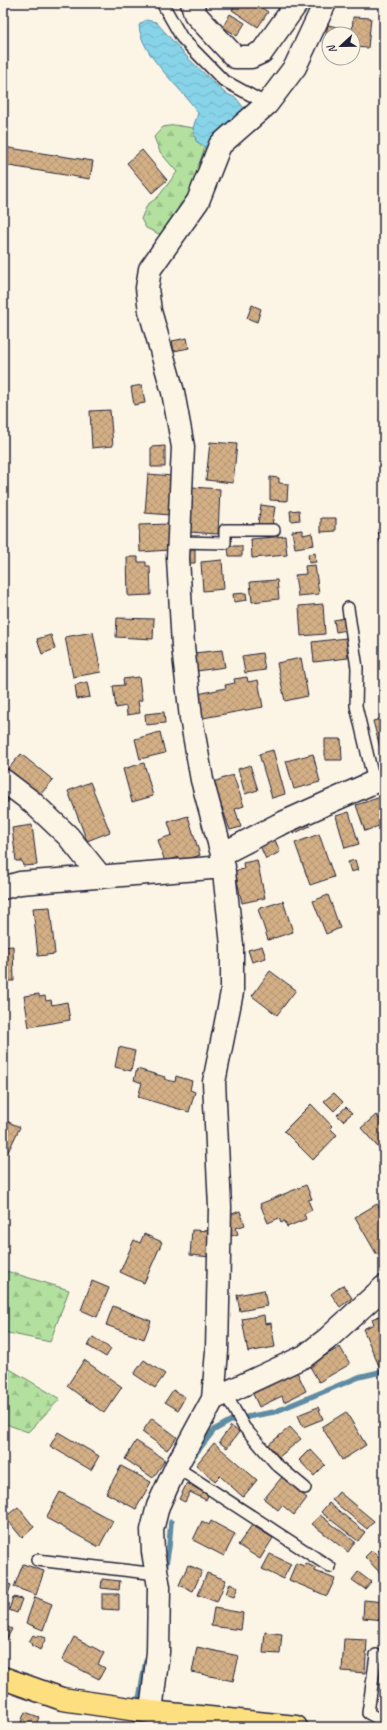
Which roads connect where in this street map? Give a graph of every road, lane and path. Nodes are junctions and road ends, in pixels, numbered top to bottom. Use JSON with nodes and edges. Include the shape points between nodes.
{"nodes":[{"id":1,"x":162,"y":3,"type":"edge"},
{"id":2,"x":192,"y":3,"type":"edge"},
{"id":3,"x":297,"y":3,"type":"edge"},
{"id":4,"x":325,"y":3,"type":"edge"},
{"id":5,"x":267,"y":104,"type":"junction"},
{"id":6,"x":274,"y":530,"type":"dead end"},
{"id":7,"x":179,"y":542,"type":"junction"},
{"id":8,"x":348,"y":608,"type":"dead end"},
{"id":9,"x":3,"y":780,"type":"edge"},
{"id":10,"x":379,"y":781,"type":"edge"},
{"id":11,"x":223,"y":860,"type":"junction"},
{"id":12,"x":100,"y":877,"type":"junction"},
{"id":13,"x":3,"y":888,"type":"edge"},
{"id":14,"x":384,"y":1288,"type":"edge"},
{"id":15,"x":219,"y":1396,"type":"junction"},
{"id":16,"x":176,"y":1467,"type":"junction"},
{"id":17,"x":305,"y":1488,"type":"dead end"},
{"id":18,"x":38,"y":1560,"type":"dead end"},
{"id":19,"x":330,"y":1567,"type":"dead end"},
{"id":20,"x":157,"y":1574,"type":"junction"},
{"id":21,"x":376,"y":1656,"type":"dead end"},
{"id":22,"x":3,"y":1678,"type":"edge"},
{"id":23,"x":151,"y":1712,"type":"junction"},
{"id":24,"x":384,"y":1722,"type":"edge"},
{"id":25,"x":296,"y":1727,"type":"edge"}],
"edges":[{"from":1,"to":5,"type":"lane","via":[[182,38],[223,80]]},
{"from":2,"to":3,"type":"street","via":[[195,14],[235,57],[251,57],[262,52]]},
{"from":4,"to":5,"type":"street","via":[[295,67]]},
{"from":5,"to":7,"type":"street","via":[[220,146],[198,201],[150,269],[147,288],[150,311],[173,392],[183,447]]},
{"from":6,"to":7,"type":"lane","via":[[225,530],[225,543]]},
{"from":7,"to":11,"type":"street","via":[[183,646],[191,718],[202,780]]},
{"from":8,"to":10,"type":"lane","via":[[357,668],[356,706]]},
{"from":9,"to":12,"type":"street","via":[[32,802],[68,836]]},
{"from":10,"to":11,"type":"street","via":[[278,825]]},
{"from":11,"to":12,"type":"street"},
{"from":11,"to":15,"type":"street","via":[[232,945],[232,992],[214,1082],[220,1207],[217,1351]]},
{"from":12,"to":13,"type":"street","via":[[20,883]]},
{"from":14,"to":15,"type":"street","via":[[305,1356]]},
{"from":15,"to":16,"type":"street"},
{"from":15,"to":17,"type":"lane","via":[[276,1464]]},
{"from":16,"to":19,"type":"lane"},
{"from":16,"to":20,"type":"street","via":[[158,1506],[152,1530]]},
{"from":18,"to":20,"type":"lane"},
{"from":20,"to":23,"type":"street","via":[[158,1652]]},
{"from":21,"to":24,"type":"lane","via":[[368,1713]]},
{"from":22,"to":23,"type":"main road","via":[[62,1699]]},
{"from":23,"to":25,"type":"main road"}]}
